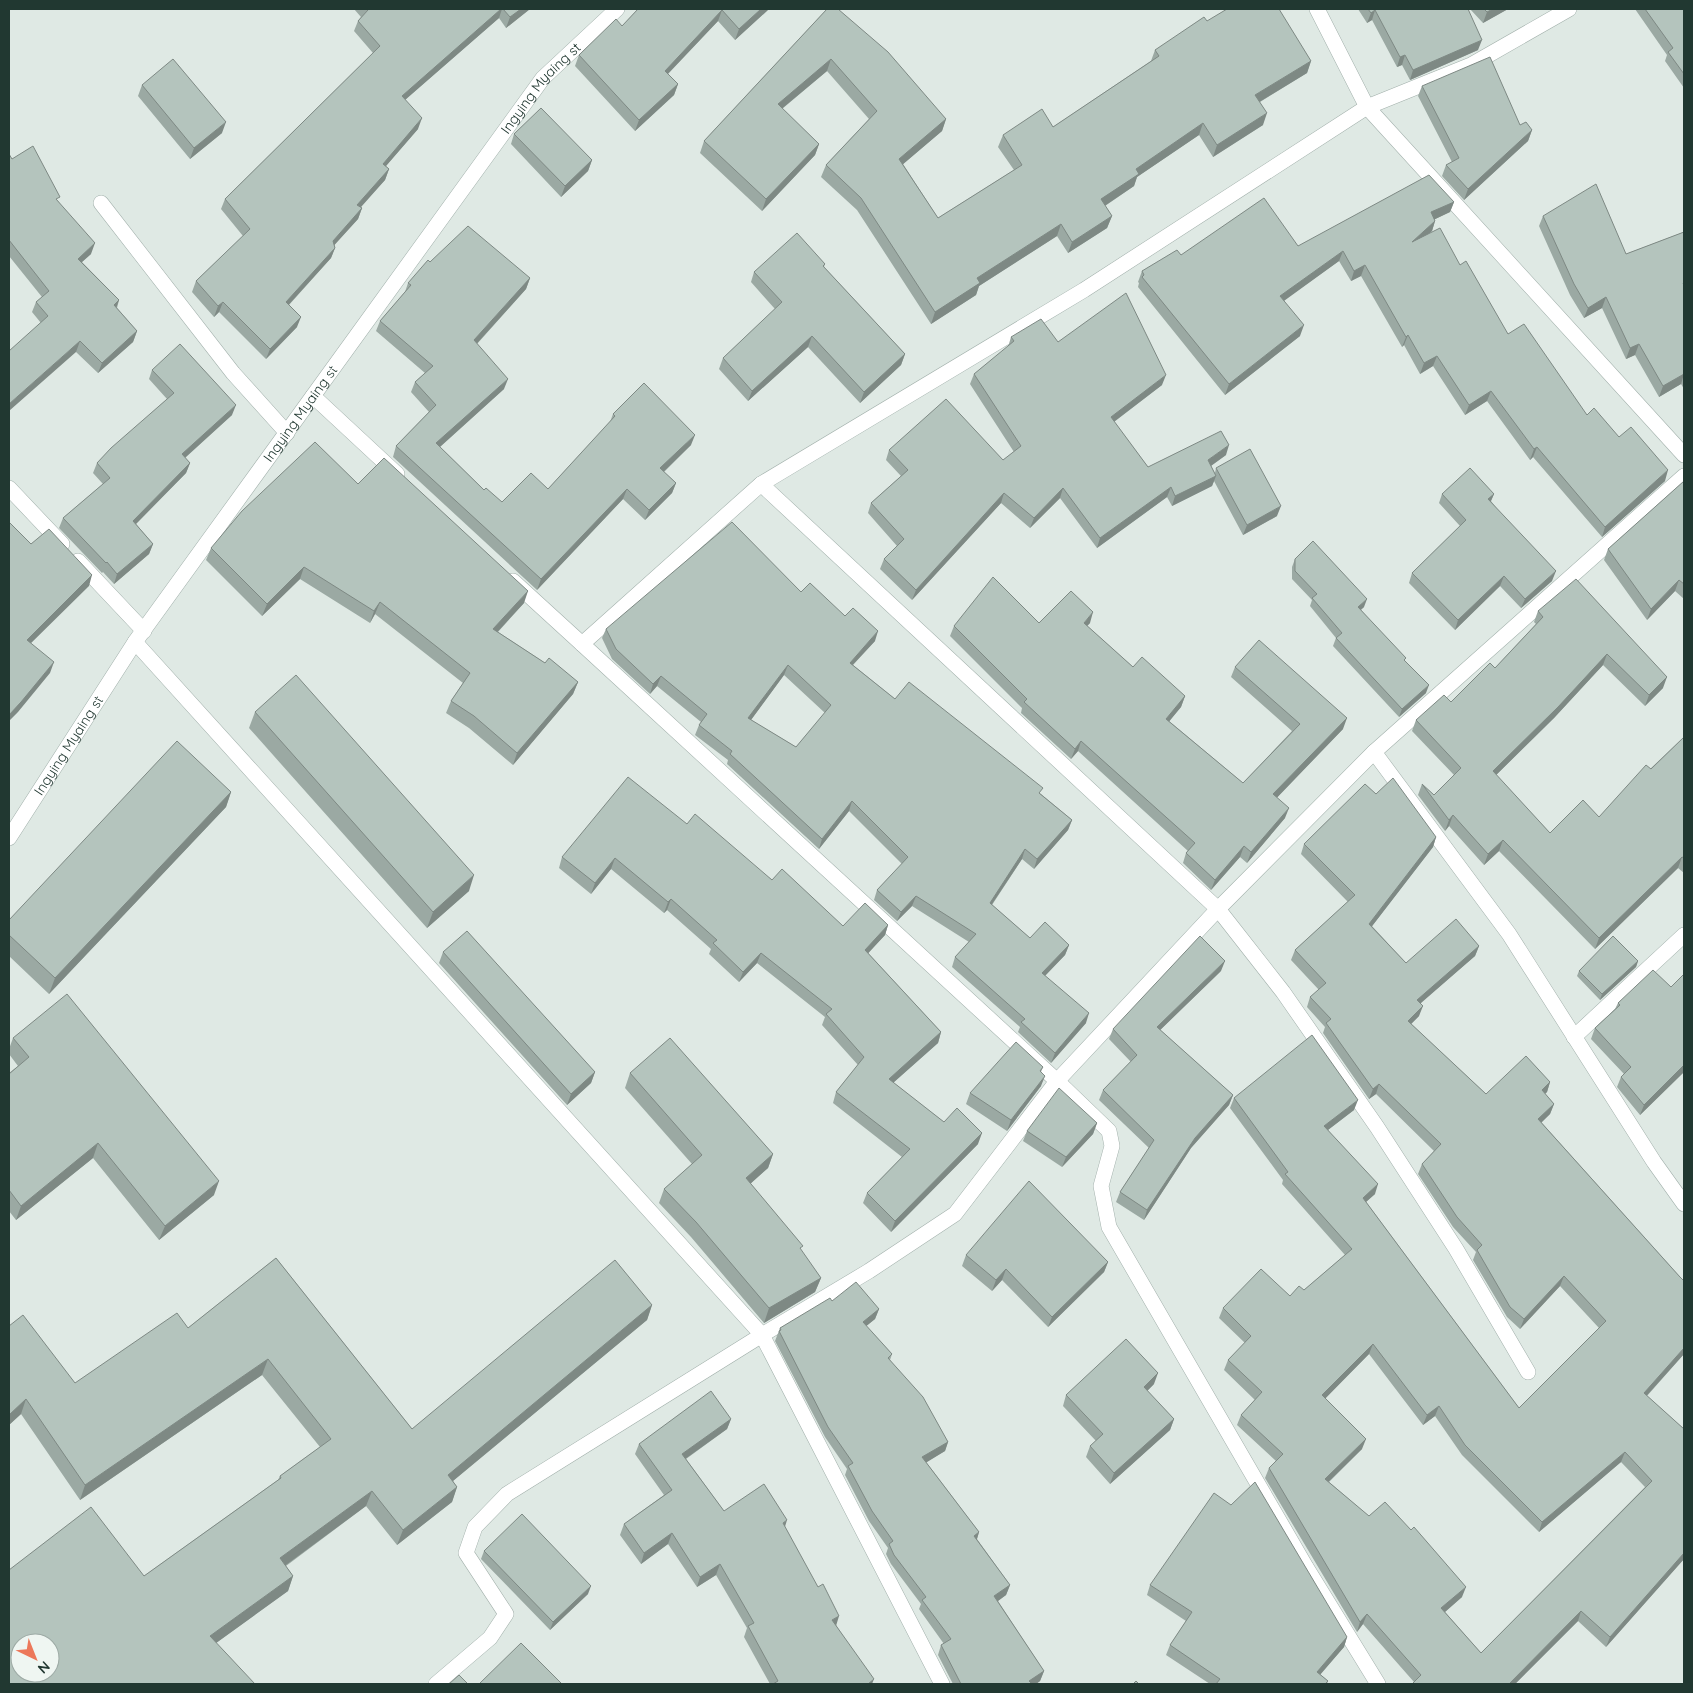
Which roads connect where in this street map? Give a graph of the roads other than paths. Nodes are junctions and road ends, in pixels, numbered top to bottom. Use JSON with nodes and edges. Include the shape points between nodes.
{"nodes":[{"id":1,"x":617,"y":9,"type":"edge"},
{"id":2,"x":1317,"y":9,"type":"edge"},
{"id":3,"x":1569,"y":9,"type":"edge"},
{"id":4,"x":1367,"y":107,"type":"junction"},
{"id":5,"x":101,"y":202,"type":"dead end"},
{"id":6,"x":313,"y":396,"type":"junction"},
{"id":7,"x":287,"y":433,"type":"junction"},
{"id":8,"x":1684,"y":455,"type":"edge"},
{"id":9,"x":1684,"y":476,"type":"edge"},
{"id":10,"x":408,"y":484,"type":"edge"},
{"id":11,"x":761,"y":484,"type":"junction"},
{"id":12,"x":9,"y":488,"type":"edge"},
{"id":13,"x":502,"y":571,"type":"edge"},
{"id":14,"x":139,"y":636,"type":"junction"},
{"id":15,"x":582,"y":644,"type":"junction"},
{"id":16,"x":1374,"y":752,"type":"junction"},
{"id":17,"x":9,"y":838,"type":"edge"},
{"id":18,"x":1218,"y":909,"type":"junction"},
{"id":19,"x":1684,"y":935,"type":"edge"},
{"id":20,"x":1574,"y":1037,"type":"junction"},
{"id":21,"x":1057,"y":1081,"type":"junction"},
{"id":22,"x":1684,"y":1204,"type":"edge"},
{"id":23,"x":762,"y":1335,"type":"junction"},
{"id":24,"x":1528,"y":1372,"type":"dead end"},
{"id":25,"x":436,"y":1684,"type":"edge"},
{"id":26,"x":942,"y":1684,"type":"edge"},
{"id":27,"x":1378,"y":1684,"type":"edge"}],
"edges":[{"from":1,"to":6,"type":"street","name":"Ingying Myaing st","via":[[543,78]]},
{"from":2,"to":4,"type":"street"},
{"from":3,"to":4,"type":"street","via":[[1471,65]]},
{"from":4,"to":8,"type":"street"},
{"from":4,"to":11,"type":"street","via":[[1084,290]]},
{"from":5,"to":7,"type":"street","via":[[233,373]]},
{"from":6,"to":7,"type":"street","name":"Ingying Myaing st"},
{"from":6,"to":10,"type":"street"},
{"from":7,"to":14,"type":"street","name":"Ingying Myaing st"},
{"from":9,"to":16,"type":"street"},
{"from":11,"to":15,"type":"street"},
{"from":11,"to":18,"type":"street"},
{"from":12,"to":14,"type":"street"},
{"from":13,"to":15,"type":"street"},
{"from":14,"to":17,"type":"street","name":"Ingying Myaing st"},
{"from":14,"to":23,"type":"street"},
{"from":15,"to":21,"type":"street"},
{"from":16,"to":18,"type":"street"},
{"from":16,"to":20,"type":"street","via":[[1508,934]]},
{"from":18,"to":21,"type":"street"},
{"from":18,"to":24,"type":"street","via":[[1283,992],[1377,1127],[1456,1249]]},
{"from":19,"to":20,"type":"street"},
{"from":20,"to":22,"type":"street"},
{"from":21,"to":23,"type":"street","via":[[955,1214],[869,1271]]},
{"from":21,"to":27,"type":"street","via":[[1109,1131],[1112,1146],[1102,1186],[1113,1235],[1306,1567]]},
{"from":23,"to":25,"type":"street","via":[[507,1494],[475,1527],[466,1553],[506,1614],[490,1638]]},
{"from":23,"to":26,"type":"street"}]}
